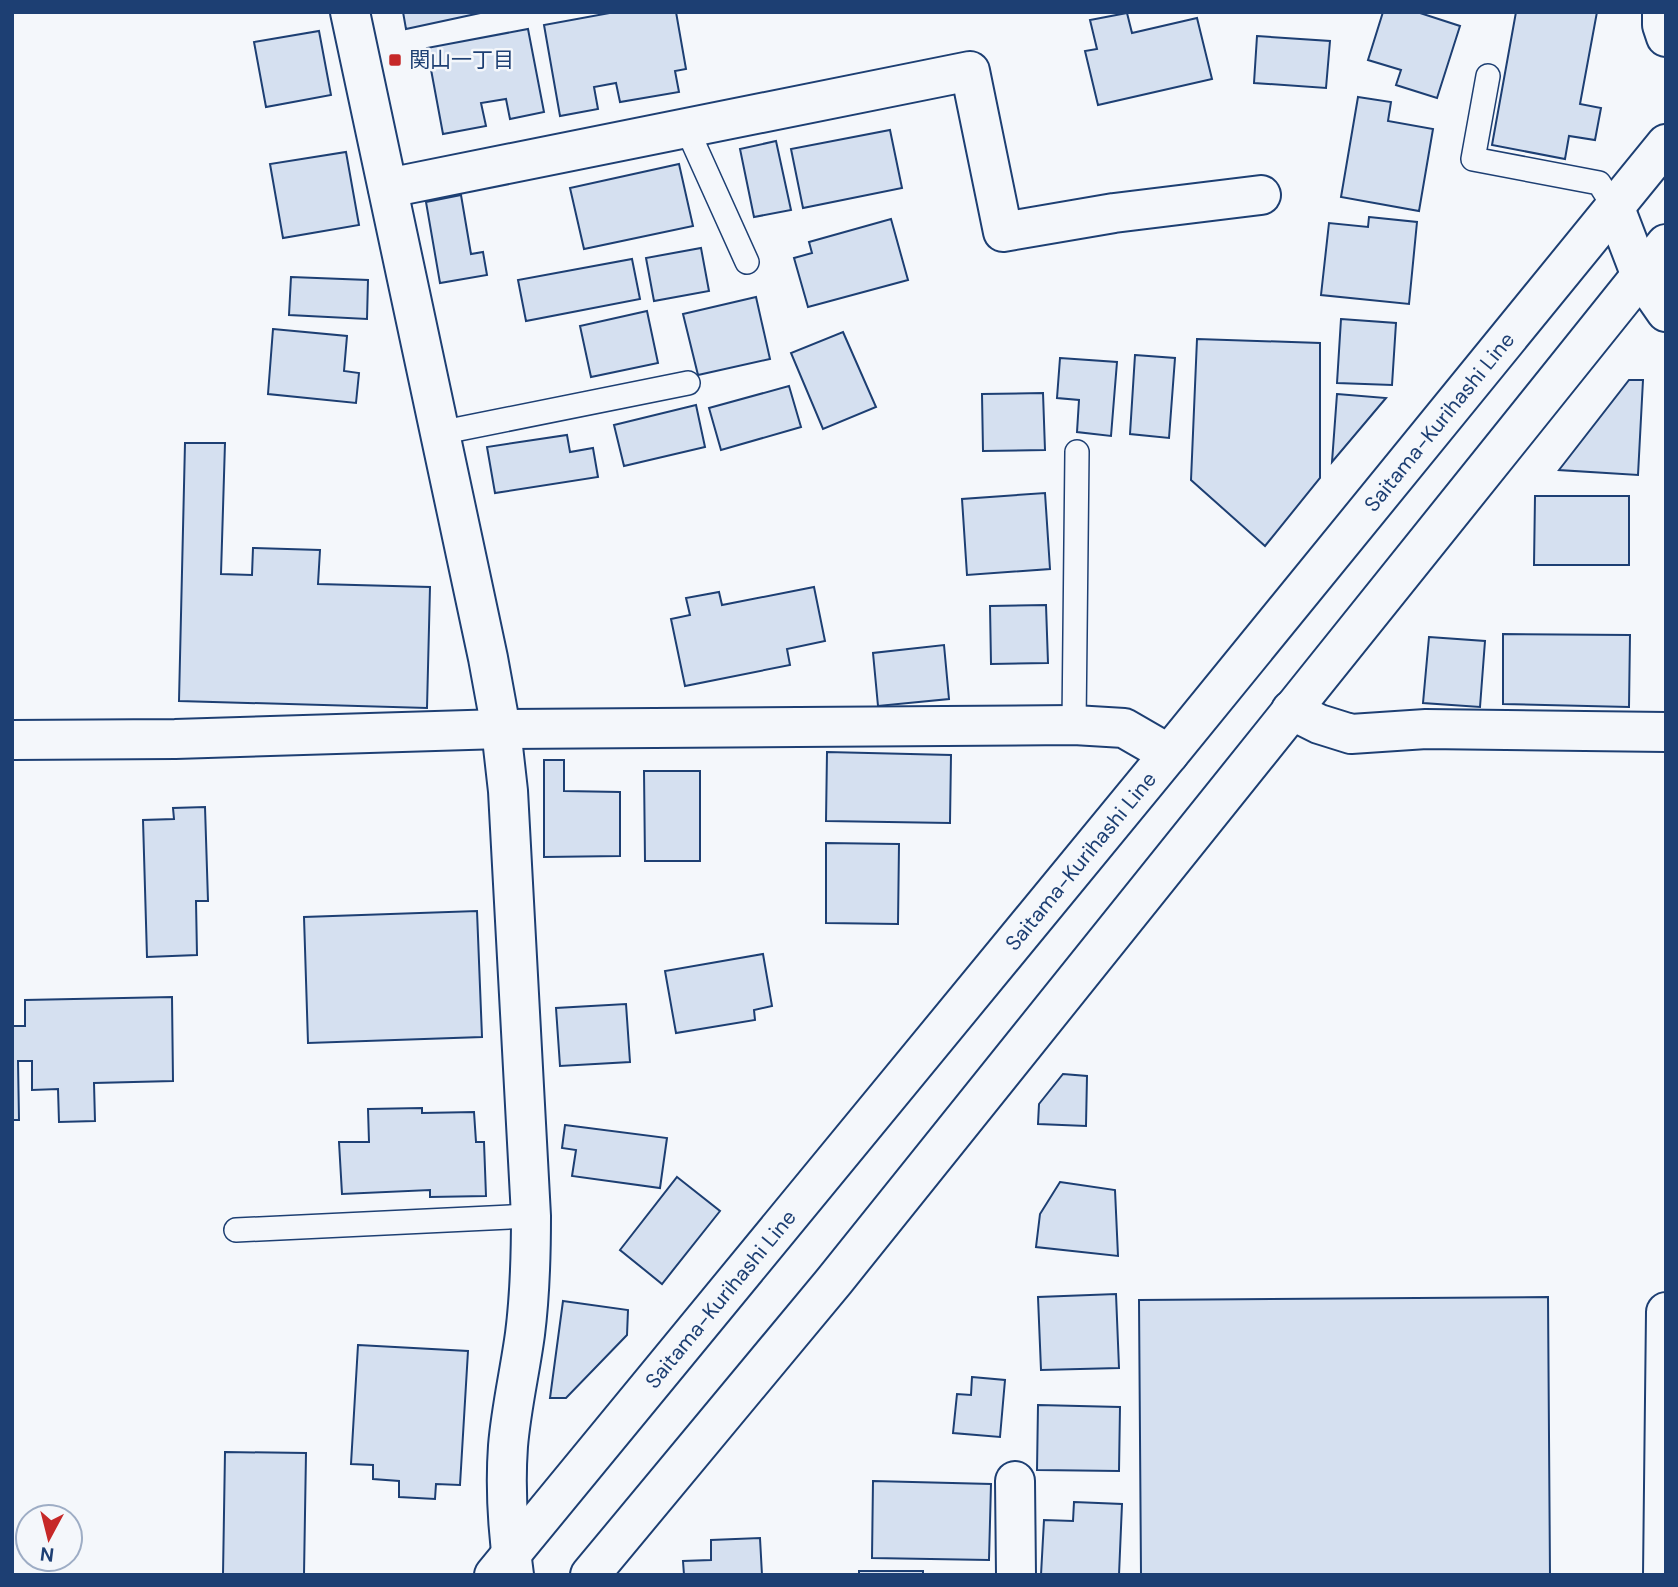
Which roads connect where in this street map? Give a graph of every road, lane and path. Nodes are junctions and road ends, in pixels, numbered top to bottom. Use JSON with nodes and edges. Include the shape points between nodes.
{"nodes":[{"id":1,"x":350,"y":12,"type":"edge"},
{"id":2,"x":1662,"y":12,"type":"edge"},
{"id":3,"x":1666,"y":37,"type":"edge"},
{"id":4,"x":1488,"y":76,"type":"dead end"},
{"id":5,"x":687,"y":129,"type":"junction"},
{"id":6,"x":1666,"y":144,"type":"edge"},
{"id":7,"x":388,"y":188,"type":"junction"},
{"id":8,"x":1261,"y":195,"type":"dead end"},
{"id":9,"x":1615,"y":208,"type":"junction"},
{"id":10,"x":1666,"y":244,"type":"edge"},
{"id":11,"x":747,"y":262,"type":"dead end"},
{"id":12,"x":1641,"y":276,"type":"junction"},
{"id":13,"x":1666,"y":312,"type":"edge"},
{"id":14,"x":688,"y":383,"type":"dead end"},
{"id":15,"x":439,"y":433,"type":"junction"},
{"id":16,"x":1077,"y":452,"type":"dead end"},
{"id":17,"x":1291,"y":710,"type":"junction"},
{"id":18,"x":1073,"y":725,"type":"junction"},
{"id":19,"x":500,"y":729,"type":"junction"},
{"id":20,"x":1666,"y":732,"type":"edge"},
{"id":21,"x":12,"y":740,"type":"edge"},
{"id":22,"x":1169,"y":754,"type":"junction"},
{"id":23,"x":531,"y":1216,"type":"junction"},
{"id":24,"x":236,"y":1230,"type":"dead end"},
{"id":25,"x":1666,"y":1312,"type":"edge"},
{"id":26,"x":1015,"y":1481,"type":"dead end"},
{"id":27,"x":507,"y":1568,"type":"edge"},
{"id":28,"x":590,"y":1575,"type":"edge"},
{"id":29,"x":1016,"y":1575,"type":"edge"},
{"id":30,"x":1663,"y":1575,"type":"edge"}],
"edges":[{"from":1,"to":7,"type":"street"},
{"from":2,"to":3,"type":"street"},
{"from":4,"to":9,"type":"lane","via":[[1473,159],[1599,183]]},
{"from":5,"to":7,"type":"street"},
{"from":5,"to":8,"type":"street","via":[[970,71],[1003,232]]},
{"from":5,"to":11,"type":"lane"},
{"from":6,"to":9,"type":"street","name":"Saitama-Kurihashi Line"},
{"from":7,"to":15,"type":"street"},
{"from":9,"to":12,"type":"street"},
{"from":9,"to":22,"type":"street","name":"Saitama-Kurihashi Line"},
{"from":10,"to":12,"type":"street"},
{"from":12,"to":13,"type":"street"},
{"from":12,"to":17,"type":"street"},
{"from":14,"to":15,"type":"lane"},
{"from":15,"to":19,"type":"street"},
{"from":16,"to":18,"type":"lane"},
{"from":17,"to":20,"type":"street","via":[[1351,734],[1426,729]]},
{"from":17,"to":28,"type":"street","via":[[835,1280]]},
{"from":18,"to":19,"type":"street"},
{"from":18,"to":22,"type":"street","via":[[1124,728]]},
{"from":19,"to":21,"type":"street","via":[[175,740]]},
{"from":19,"to":23,"type":"street","via":[[508,791]]},
{"from":22,"to":27,"type":"street","name":"Saitama-Kurihashi Line"},
{"from":23,"to":24,"type":"lane"},
{"from":23,"to":27,"type":"street","via":[[525,1333],[508,1445]]},
{"from":25,"to":30,"type":"street"},
{"from":26,"to":29,"type":"street"}]}
